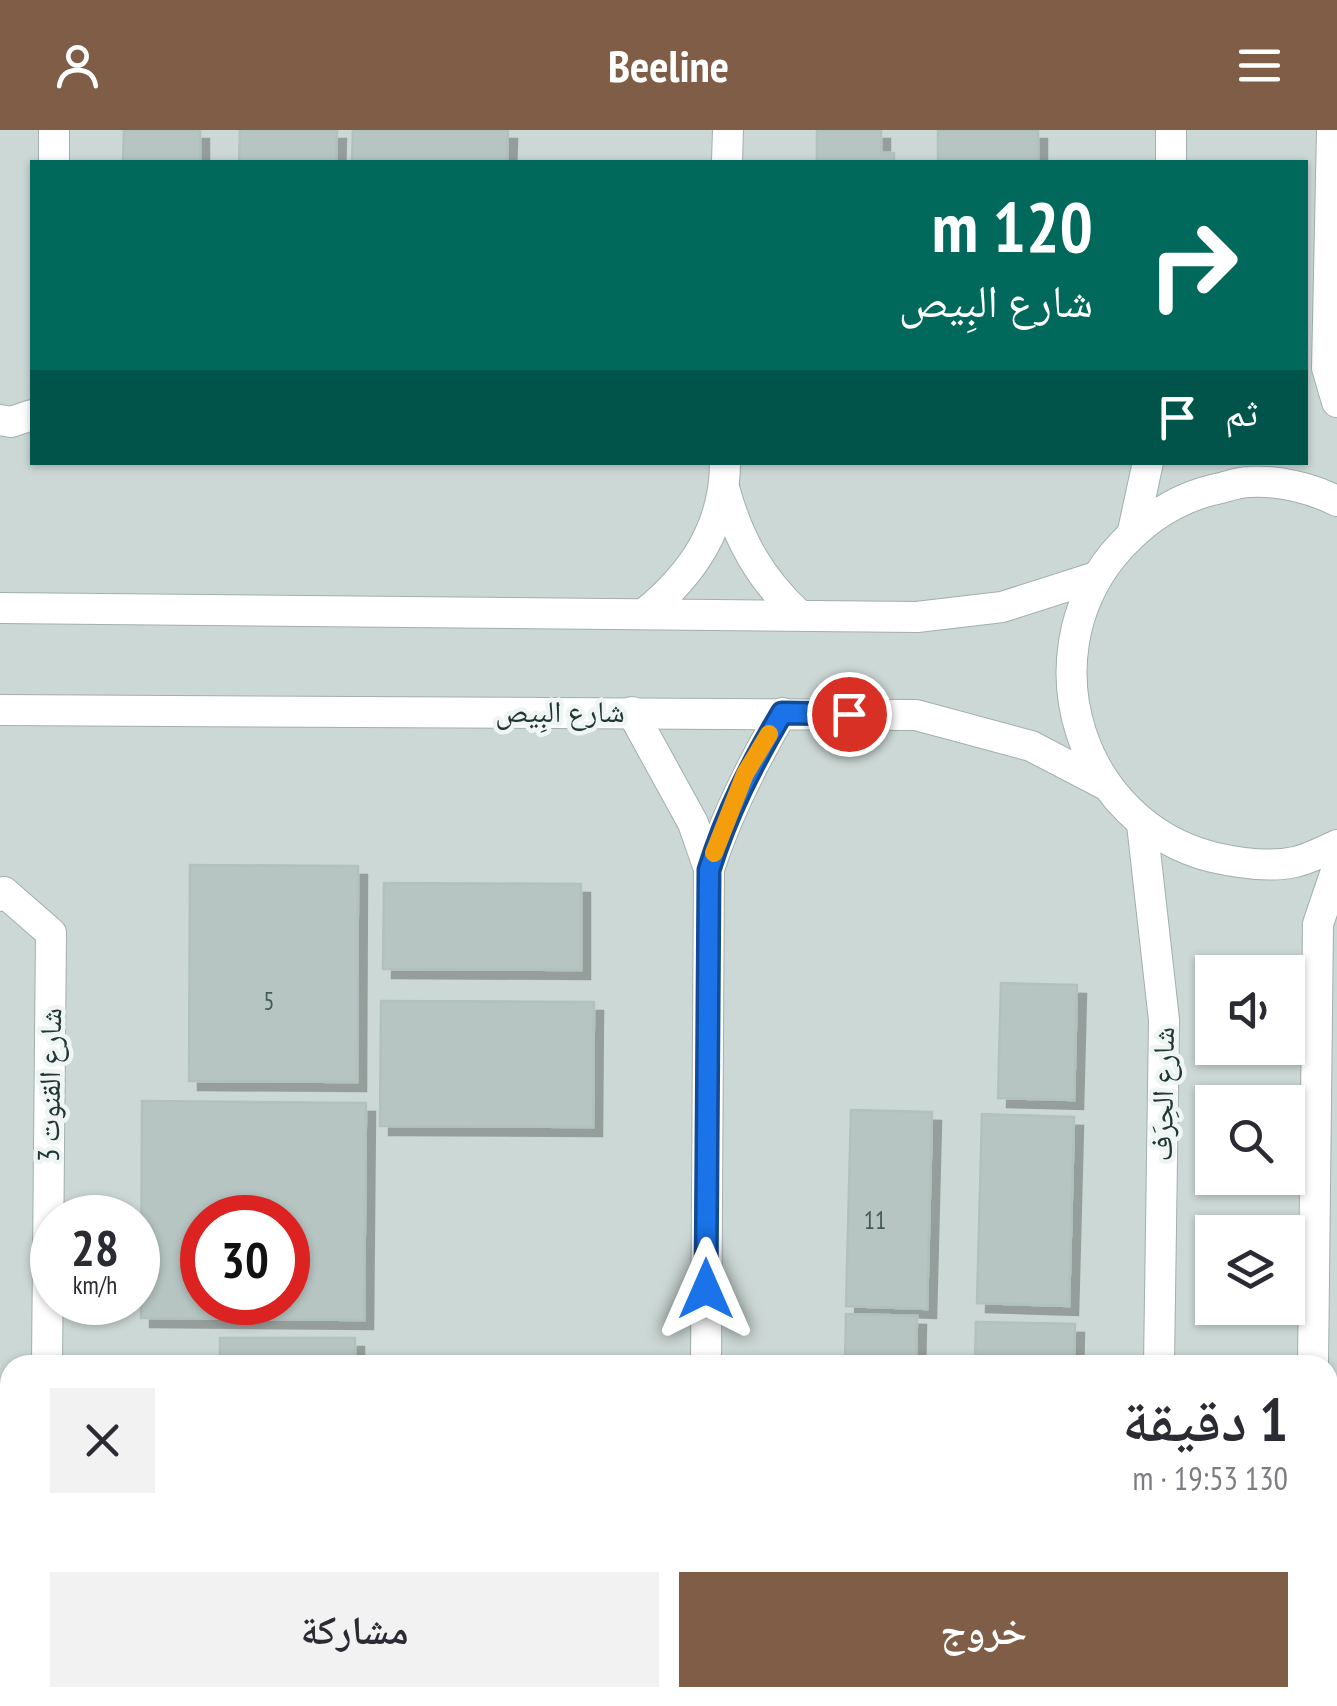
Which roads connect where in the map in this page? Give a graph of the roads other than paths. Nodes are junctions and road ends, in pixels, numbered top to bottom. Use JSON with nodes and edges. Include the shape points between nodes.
{"nodes":[{"id":1,"x":54,"y":130,"type":"edge"},
{"id":2,"x":728,"y":130,"type":"edge"},
{"id":3,"x":1171,"y":130,"type":"edge"},
{"id":4,"x":1332,"y":130,"type":"edge"},
{"id":5,"x":54,"y":160,"type":"edge"},
{"id":6,"x":727,"y":160,"type":"edge"},
{"id":7,"x":1170,"y":160,"type":"edge"},
{"id":8,"x":1337,"y":402,"type":"edge"},
{"id":9,"x":30,"y":417,"type":"edge"},
{"id":10,"x":0,"y":420,"type":"edge"},
{"id":11,"x":1147,"y":465,"type":"edge"},
{"id":12,"x":725,"y":477,"type":"edge"},
{"id":13,"x":1337,"y":500,"type":"edge"},
{"id":14,"x":1133,"y":532,"type":"junction"},
{"id":15,"x":1096,"y":577,"type":"junction"},
{"id":16,"x":0,"y":608,"type":"edge"},
{"id":17,"x":645,"y":612,"type":"junction"},
{"id":18,"x":798,"y":614,"type":"junction"},
{"id":19,"x":0,"y":710,"type":"edge"},
{"id":20,"x":632,"y":712,"type":"junction"},
{"id":21,"x":782,"y":713,"type":"junction"},
{"id":22,"x":1106,"y":785,"type":"junction"},
{"id":23,"x":1142,"y":824,"type":"junction"},
{"id":24,"x":1337,"y":845,"type":"edge"},
{"id":25,"x":1337,"y":868,"type":"edge"},
{"id":26,"x":709,"y":870,"type":"junction"},
{"id":27,"x":0,"y":896,"type":"edge"},
{"id":28,"x":47,"y":1355,"type":"edge"},
{"id":29,"x":706,"y":1355,"type":"edge"},
{"id":30,"x":1159,"y":1355,"type":"edge"},
{"id":31,"x":1313,"y":1355,"type":"edge"}],
"edges":[{"from":1,"to":5,"type":"street"},
{"from":2,"to":6,"type":"street"},
{"from":3,"to":7,"type":"street"},
{"from":4,"to":8,"type":"street","via":[[1327,368]]},
{"from":9,"to":10,"type":"street"},
{"from":11,"to":14,"type":"street"},
{"from":12,"to":17,"type":"street","via":[[711,534],[688,572]]},
{"from":12,"to":18,"type":"street","via":[[733,520],[759,572]]},
{"from":13,"to":14,"type":"street","via":[[1313,489],[1249,482],[1187,496]]},
{"from":14,"to":15,"type":"street"},
{"from":15,"to":18,"type":"street","via":[[1002,606],[917,617]]},
{"from":15,"to":22,"type":"street","via":[[1076,628],[1070,682],[1080,736]]},
{"from":16,"to":17,"type":"street"},
{"from":17,"to":18,"type":"street"},
{"from":19,"to":20,"type":"street","name":"شارع البِيص"},
{"from":20,"to":21,"type":"street","name":"شارع البِيص"},
{"from":20,"to":26,"type":"street","via":[[693,823]]},
{"from":21,"to":22,"type":"street","name":"شارع البِيص","via":[[916,715],[1031,746]]},
{"from":21,"to":26,"type":"street","via":[[745,774]]},
{"from":22,"to":23,"type":"street"},
{"from":23,"to":24,"type":"street","via":[[1188,851],[1241,864],[1295,862]]},
{"from":23,"to":30,"type":"street","name":"شارع الحِرَف","via":[[1164,1020]]},
{"from":25,"to":31,"type":"street","via":[[1318,924]]},
{"from":26,"to":29,"type":"street"},
{"from":27,"to":28,"type":"street","name":"شارع القنوت 3","via":[[4,892],[51,933]]}]}
